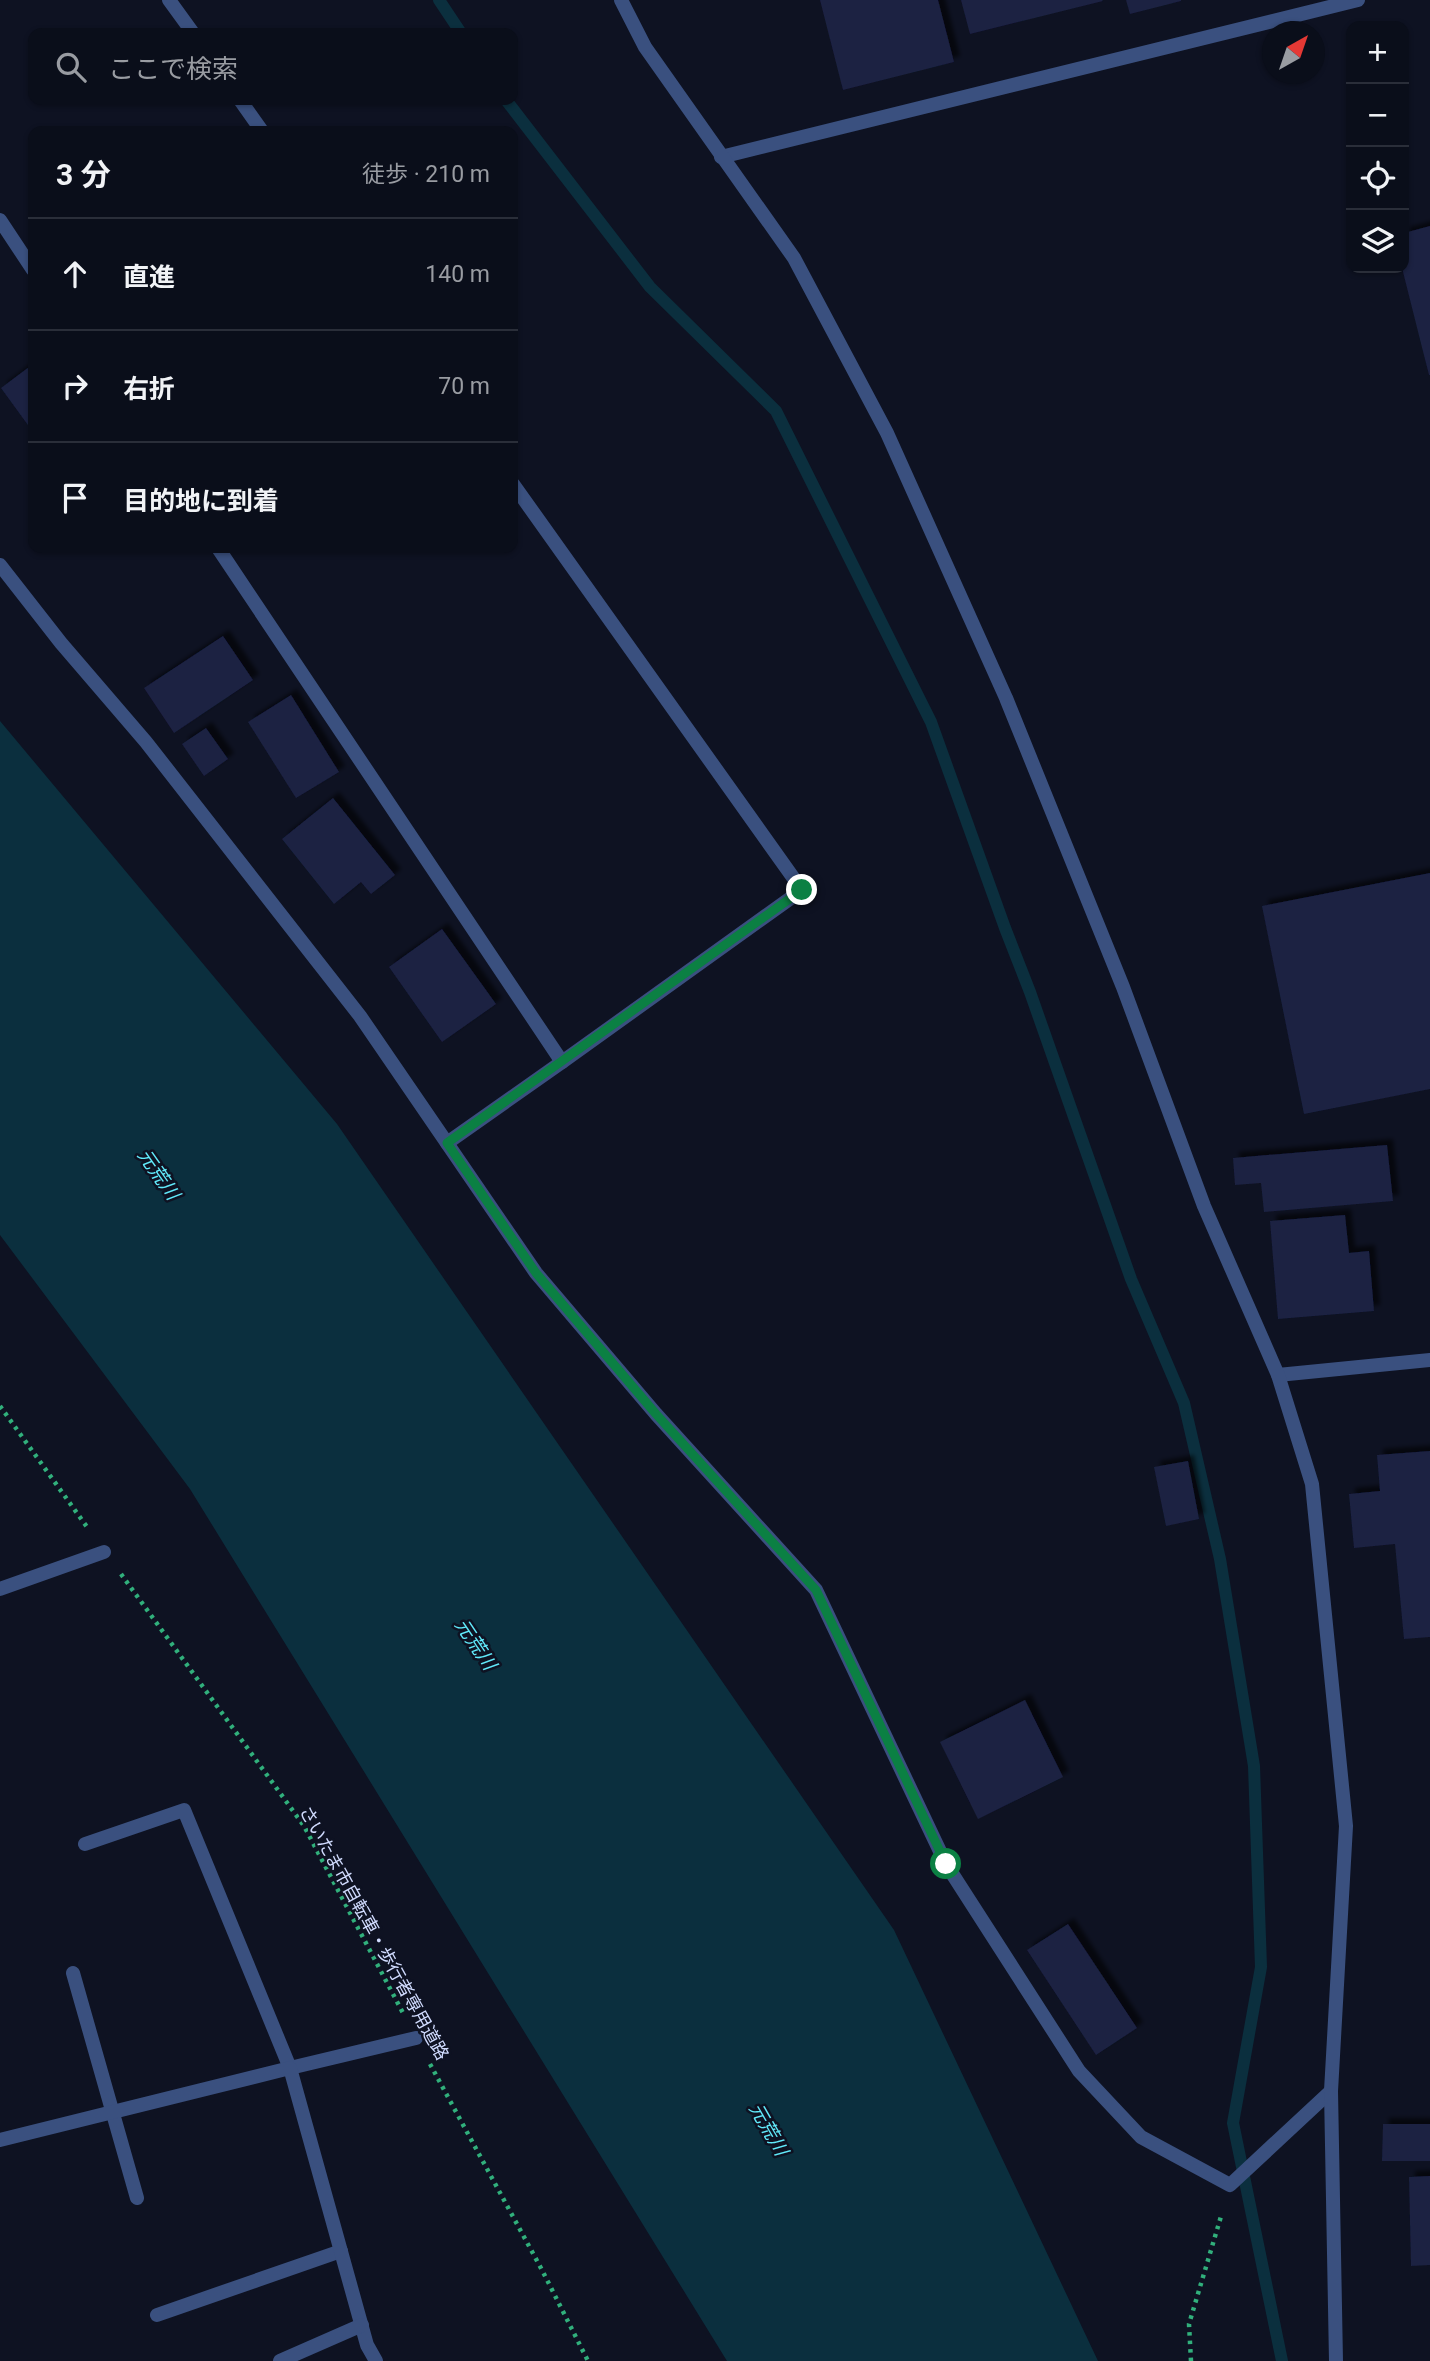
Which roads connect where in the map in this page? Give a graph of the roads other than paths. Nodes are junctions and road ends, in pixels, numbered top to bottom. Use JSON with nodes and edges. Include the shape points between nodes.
{"nodes":[{"id":1,"x":169,"y":0,"type":"edge"},
{"id":2,"x":621,"y":0,"type":"edge"},
{"id":3,"x":1358,"y":0,"type":"edge"},
{"id":4,"x":1306,"y":6,"type":"edge"},
{"id":5,"x":189,"y":28,"type":"edge"},
{"id":6,"x":244,"y":105,"type":"edge"},
{"id":7,"x":258,"y":126,"type":"edge"},
{"id":8,"x":721,"y":157,"type":"junction"},
{"id":9,"x":0,"y":220,"type":"edge"},
{"id":10,"x":28,"y":262,"type":"edge"},
{"id":11,"x":518,"y":491,"type":"edge"},
{"id":12,"x":221,"y":553,"type":"edge"},
{"id":13,"x":0,"y":565,"type":"edge"},
{"id":14,"x":562,"y":1062,"type":"junction"},
{"id":15,"x":447,"y":1143,"type":"junction"},
{"id":16,"x":1430,"y":1360,"type":"edge"},
{"id":17,"x":1278,"y":1376,"type":"junction"},
{"id":18,"x":104,"y":1552,"type":"road end"},
{"id":19,"x":0,"y":1589,"type":"edge"},
{"id":20,"x":85,"y":1844,"type":"dead end"},
{"id":21,"x":73,"y":1973,"type":"dead end"},
{"id":22,"x":416,"y":2038,"type":"road end"},
{"id":23,"x":290,"y":2068,"type":"junction"},
{"id":24,"x":1331,"y":2091,"type":"junction"},
{"id":25,"x":113,"y":2112,"type":"junction"},
{"id":26,"x":0,"y":2140,"type":"edge"},
{"id":27,"x":136,"y":2198,"type":"dead end"},
{"id":28,"x":341,"y":2251,"type":"junction"},
{"id":29,"x":157,"y":2315,"type":"dead end"},
{"id":30,"x":362,"y":2325,"type":"junction"},
{"id":31,"x":280,"y":2361,"type":"edge"},
{"id":32,"x":376,"y":2361,"type":"edge"},
{"id":33,"x":1336,"y":2361,"type":"edge"}],
"edges":[{"from":1,"to":5,"type":"street"},
{"from":2,"to":8,"type":"street","via":[[645,47]]},
{"from":3,"to":4,"type":"street"},
{"from":4,"to":8,"type":"street"},
{"from":6,"to":7,"type":"street"},
{"from":8,"to":17,"type":"street","via":[[794,258],[887,433],[1006,698],[1123,987],[1204,1206]]},
{"from":9,"to":10,"type":"street"},
{"from":11,"to":14,"type":"street","via":[[802,890]]},
{"from":12,"to":14,"type":"street"},
{"from":13,"to":15,"type":"street","via":[[146,742],[343,994]]},
{"from":14,"to":15,"type":"street"},
{"from":15,"to":24,"type":"street","via":[[536,1273],[816,1590],[946,1864],[1079,2071],[1140,2137],[1230,2185]]},
{"from":16,"to":17,"type":"street"},
{"from":17,"to":24,"type":"street","via":[[1312,1485],[1346,1826]]},
{"from":18,"to":19,"type":"street"},
{"from":20,"to":23,"type":"street","via":[[184,1810]]},
{"from":21,"to":25,"type":"street"},
{"from":22,"to":23,"type":"street"},
{"from":23,"to":25,"type":"street"},
{"from":23,"to":28,"type":"street"},
{"from":24,"to":33,"type":"street"},
{"from":25,"to":26,"type":"street"},
{"from":25,"to":27,"type":"street"},
{"from":28,"to":29,"type":"street"},
{"from":28,"to":30,"type":"street"},
{"from":30,"to":31,"type":"street"},
{"from":30,"to":32,"type":"street"}]}
